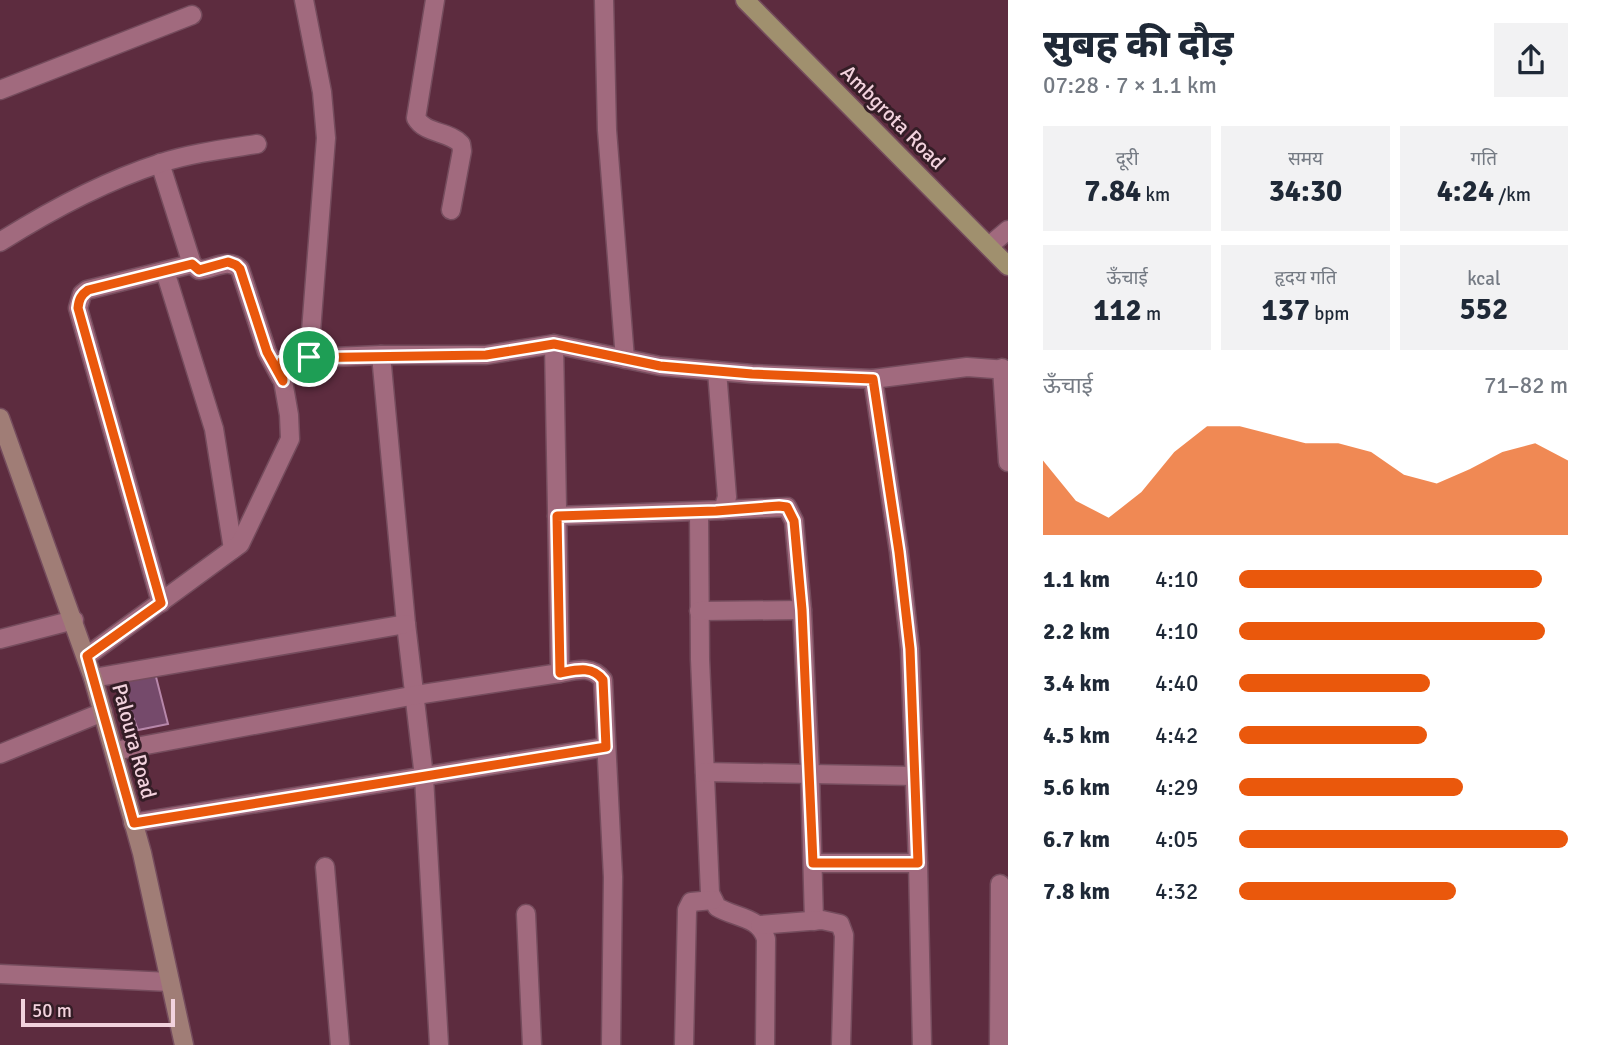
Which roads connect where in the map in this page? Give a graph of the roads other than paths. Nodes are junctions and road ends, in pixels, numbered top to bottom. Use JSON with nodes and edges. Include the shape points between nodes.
{"nodes":[{"id":1,"x":304,"y":0,"type":"edge"},
{"id":2,"x":435,"y":0,"type":"edge"},
{"id":3,"x":604,"y":0,"type":"edge"},
{"id":4,"x":745,"y":0,"type":"edge"},
{"id":5,"x":192,"y":15,"type":"dead end"},
{"id":6,"x":0,"y":90,"type":"edge"},
{"id":7,"x":257,"y":144,"type":"dead end"},
{"id":8,"x":160,"y":163,"type":"junction"},
{"id":9,"x":451,"y":210,"type":"dead end"},
{"id":10,"x":1008,"y":230,"type":"edge"},
{"id":11,"x":0,"y":242,"type":"edge"},
{"id":12,"x":989,"y":246,"type":"junction"},
{"id":13,"x":192,"y":264,"type":"junction"},
{"id":14,"x":1008,"y":265,"type":"edge"},
{"id":15,"x":165,"y":271,"type":"junction"},
{"id":16,"x":554,"y":344,"type":"junction"},
{"id":17,"x":381,"y":355,"type":"junction"},
{"id":18,"x":309,"y":357,"type":"junction"},
{"id":19,"x":625,"y":359,"type":"junction"},
{"id":20,"x":1005,"y":369,"type":"edge"},
{"id":21,"x":717,"y":371,"type":"junction"},
{"id":22,"x":873,"y":379,"type":"junction"},
{"id":23,"x":283,"y":381,"type":"junction"},
{"id":24,"x":0,"y":418,"type":"edge"},
{"id":25,"x":1008,"y":462,"type":"edge"},
{"id":26,"x":723,"y":510,"type":"junction"},
{"id":27,"x":699,"y":512,"type":"junction"},
{"id":28,"x":557,"y":516,"type":"junction"},
{"id":29,"x":233,"y":549,"type":"junction"},
{"id":30,"x":161,"y":603,"type":"junction"},
{"id":31,"x":802,"y":610,"type":"junction"},
{"id":32,"x":699,"y":611,"type":"junction"},
{"id":33,"x":74,"y":620,"type":"junction"},
{"id":34,"x":406,"y":624,"type":"junction"},
{"id":35,"x":0,"y":639,"type":"edge"},
{"id":36,"x":87,"y":656,"type":"junction"},
{"id":37,"x":560,"y":673,"type":"junction"},
{"id":38,"x":93,"y":678,"type":"junction"},
{"id":39,"x":416,"y":695,"type":"junction"},
{"id":40,"x":103,"y":712,"type":"junction"},
{"id":41,"x":606,"y":747,"type":"junction"},
{"id":42,"x":114,"y":751,"type":"junction"},
{"id":43,"x":0,"y":754,"type":"edge"},
{"id":44,"x":705,"y":772,"type":"junction"},
{"id":45,"x":810,"y":773,"type":"junction"},
{"id":46,"x":914,"y":776,"type":"junction"},
{"id":47,"x":424,"y":777,"type":"junction"},
{"id":48,"x":134,"y":823,"type":"junction"},
{"id":49,"x":813,"y":863,"type":"junction"},
{"id":50,"x":918,"y":863,"type":"junction"},
{"id":51,"x":325,"y":867,"type":"dead end"},
{"id":52,"x":1000,"y":884,"type":"dead end"},
{"id":53,"x":713,"y":900,"type":"junction"},
{"id":54,"x":526,"y":914,"type":"dead end"},
{"id":55,"x":814,"y":921,"type":"junction"},
{"id":56,"x":760,"y":925,"type":"junction"},
{"id":57,"x":0,"y":974,"type":"edge"},
{"id":58,"x":170,"y":982,"type":"junction"},
{"id":59,"x":184,"y":1045,"type":"edge"},
{"id":60,"x":340,"y":1045,"type":"edge"},
{"id":61,"x":439,"y":1045,"type":"edge"},
{"id":62,"x":532,"y":1045,"type":"edge"},
{"id":63,"x":611,"y":1045,"type":"edge"},
{"id":64,"x":684,"y":1045,"type":"edge"},
{"id":65,"x":765,"y":1045,"type":"edge"},
{"id":66,"x":842,"y":1045,"type":"edge"},
{"id":67,"x":922,"y":1045,"type":"edge"},
{"id":68,"x":999,"y":1045,"type":"edge"}],
"edges":[{"from":1,"to":18,"type":"street","via":[[323,92],[326,138]]},
{"from":2,"to":9,"type":"street","via":[[416,118],[419,125],[461,144]]},
{"from":3,"to":19,"type":"street","via":[[607,130]]},
{"from":4,"to":12,"type":"main road","name":"Ambgrota Road"},
{"from":5,"to":6,"type":"street"},
{"from":7,"to":8,"type":"street"},
{"from":8,"to":11,"type":"street","via":[[71,203]]},
{"from":8,"to":13,"type":"street"},
{"from":10,"to":12,"type":"street"},
{"from":12,"to":14,"type":"main road","name":"Ambgrota Road"},
{"from":13,"to":15,"type":"street"},
{"from":13,"to":23,"type":"street","via":[[204,270],[228,262],[240,269],[267,352]]},
{"from":15,"to":29,"type":"street","via":[[214,429]]},
{"from":15,"to":30,"type":"street","via":[[88,290],[78,308]]},
{"from":16,"to":17,"type":"street","via":[[486,355]]},
{"from":16,"to":19,"type":"street"},
{"from":16,"to":28,"type":"street"},
{"from":17,"to":18,"type":"street"},
{"from":17,"to":34,"type":"street"},
{"from":18,"to":23,"type":"street","via":[[282,361]]},
{"from":19,"to":21,"type":"street"},
{"from":20,"to":22,"type":"street","via":[[967,367]]},
{"from":20,"to":25,"type":"street"},
{"from":21,"to":22,"type":"street"},
{"from":21,"to":26,"type":"street","via":[[727,497]]},
{"from":22,"to":46,"type":"street","via":[[910,649]]},
{"from":23,"to":29,"type":"street","via":[[290,439],[244,537]]},
{"from":24,"to":33,"type":"main road","name":"Paloura Road"},
{"from":26,"to":27,"type":"street"},
{"from":26,"to":31,"type":"street","via":[[779,506],[791,512]]},
{"from":27,"to":28,"type":"street"},
{"from":27,"to":32,"type":"street"},
{"from":28,"to":37,"type":"street"},
{"from":29,"to":30,"type":"street"},
{"from":30,"to":36,"type":"street"},
{"from":31,"to":32,"type":"street"},
{"from":31,"to":45,"type":"street"},
{"from":32,"to":44,"type":"street"},
{"from":33,"to":35,"type":"street"},
{"from":33,"to":36,"type":"main road","name":"Paloura Road"},
{"from":34,"to":38,"type":"street"},
{"from":34,"to":39,"type":"street"},
{"from":36,"to":38,"type":"main road","name":"Paloura Road"},
{"from":37,"to":39,"type":"street"},
{"from":37,"to":41,"type":"street","via":[[591,670],[603,680]]},
{"from":38,"to":40,"type":"main road","name":"Paloura Road"},
{"from":39,"to":42,"type":"street"},
{"from":39,"to":47,"type":"street"},
{"from":40,"to":42,"type":"main road","name":"Paloura Road"},
{"from":40,"to":43,"type":"street"},
{"from":41,"to":47,"type":"street"},
{"from":41,"to":63,"type":"street","via":[[613,877]]},
{"from":42,"to":48,"type":"main road","name":"Paloura Road"},
{"from":44,"to":45,"type":"street"},
{"from":44,"to":53,"type":"street"},
{"from":45,"to":46,"type":"street"},
{"from":45,"to":49,"type":"street"},
{"from":46,"to":50,"type":"street"},
{"from":47,"to":48,"type":"street"},
{"from":47,"to":61,"type":"street"},
{"from":48,"to":58,"type":"main road","name":"Paloura Road"},
{"from":49,"to":50,"type":"street"},
{"from":49,"to":55,"type":"street"},
{"from":50,"to":67,"type":"street"},
{"from":51,"to":60,"type":"street"},
{"from":52,"to":68,"type":"street"},
{"from":53,"to":56,"type":"street","via":[[723,910]]},
{"from":53,"to":64,"type":"street","via":[[691,902],[687,910]]},
{"from":54,"to":62,"type":"street"},
{"from":55,"to":56,"type":"street"},
{"from":55,"to":66,"type":"street","via":[[835,921],[842,927]]},
{"from":56,"to":65,"type":"street","via":[[766,939]]},
{"from":57,"to":58,"type":"street"},
{"from":58,"to":59,"type":"main road","name":"Paloura Road"}]}
